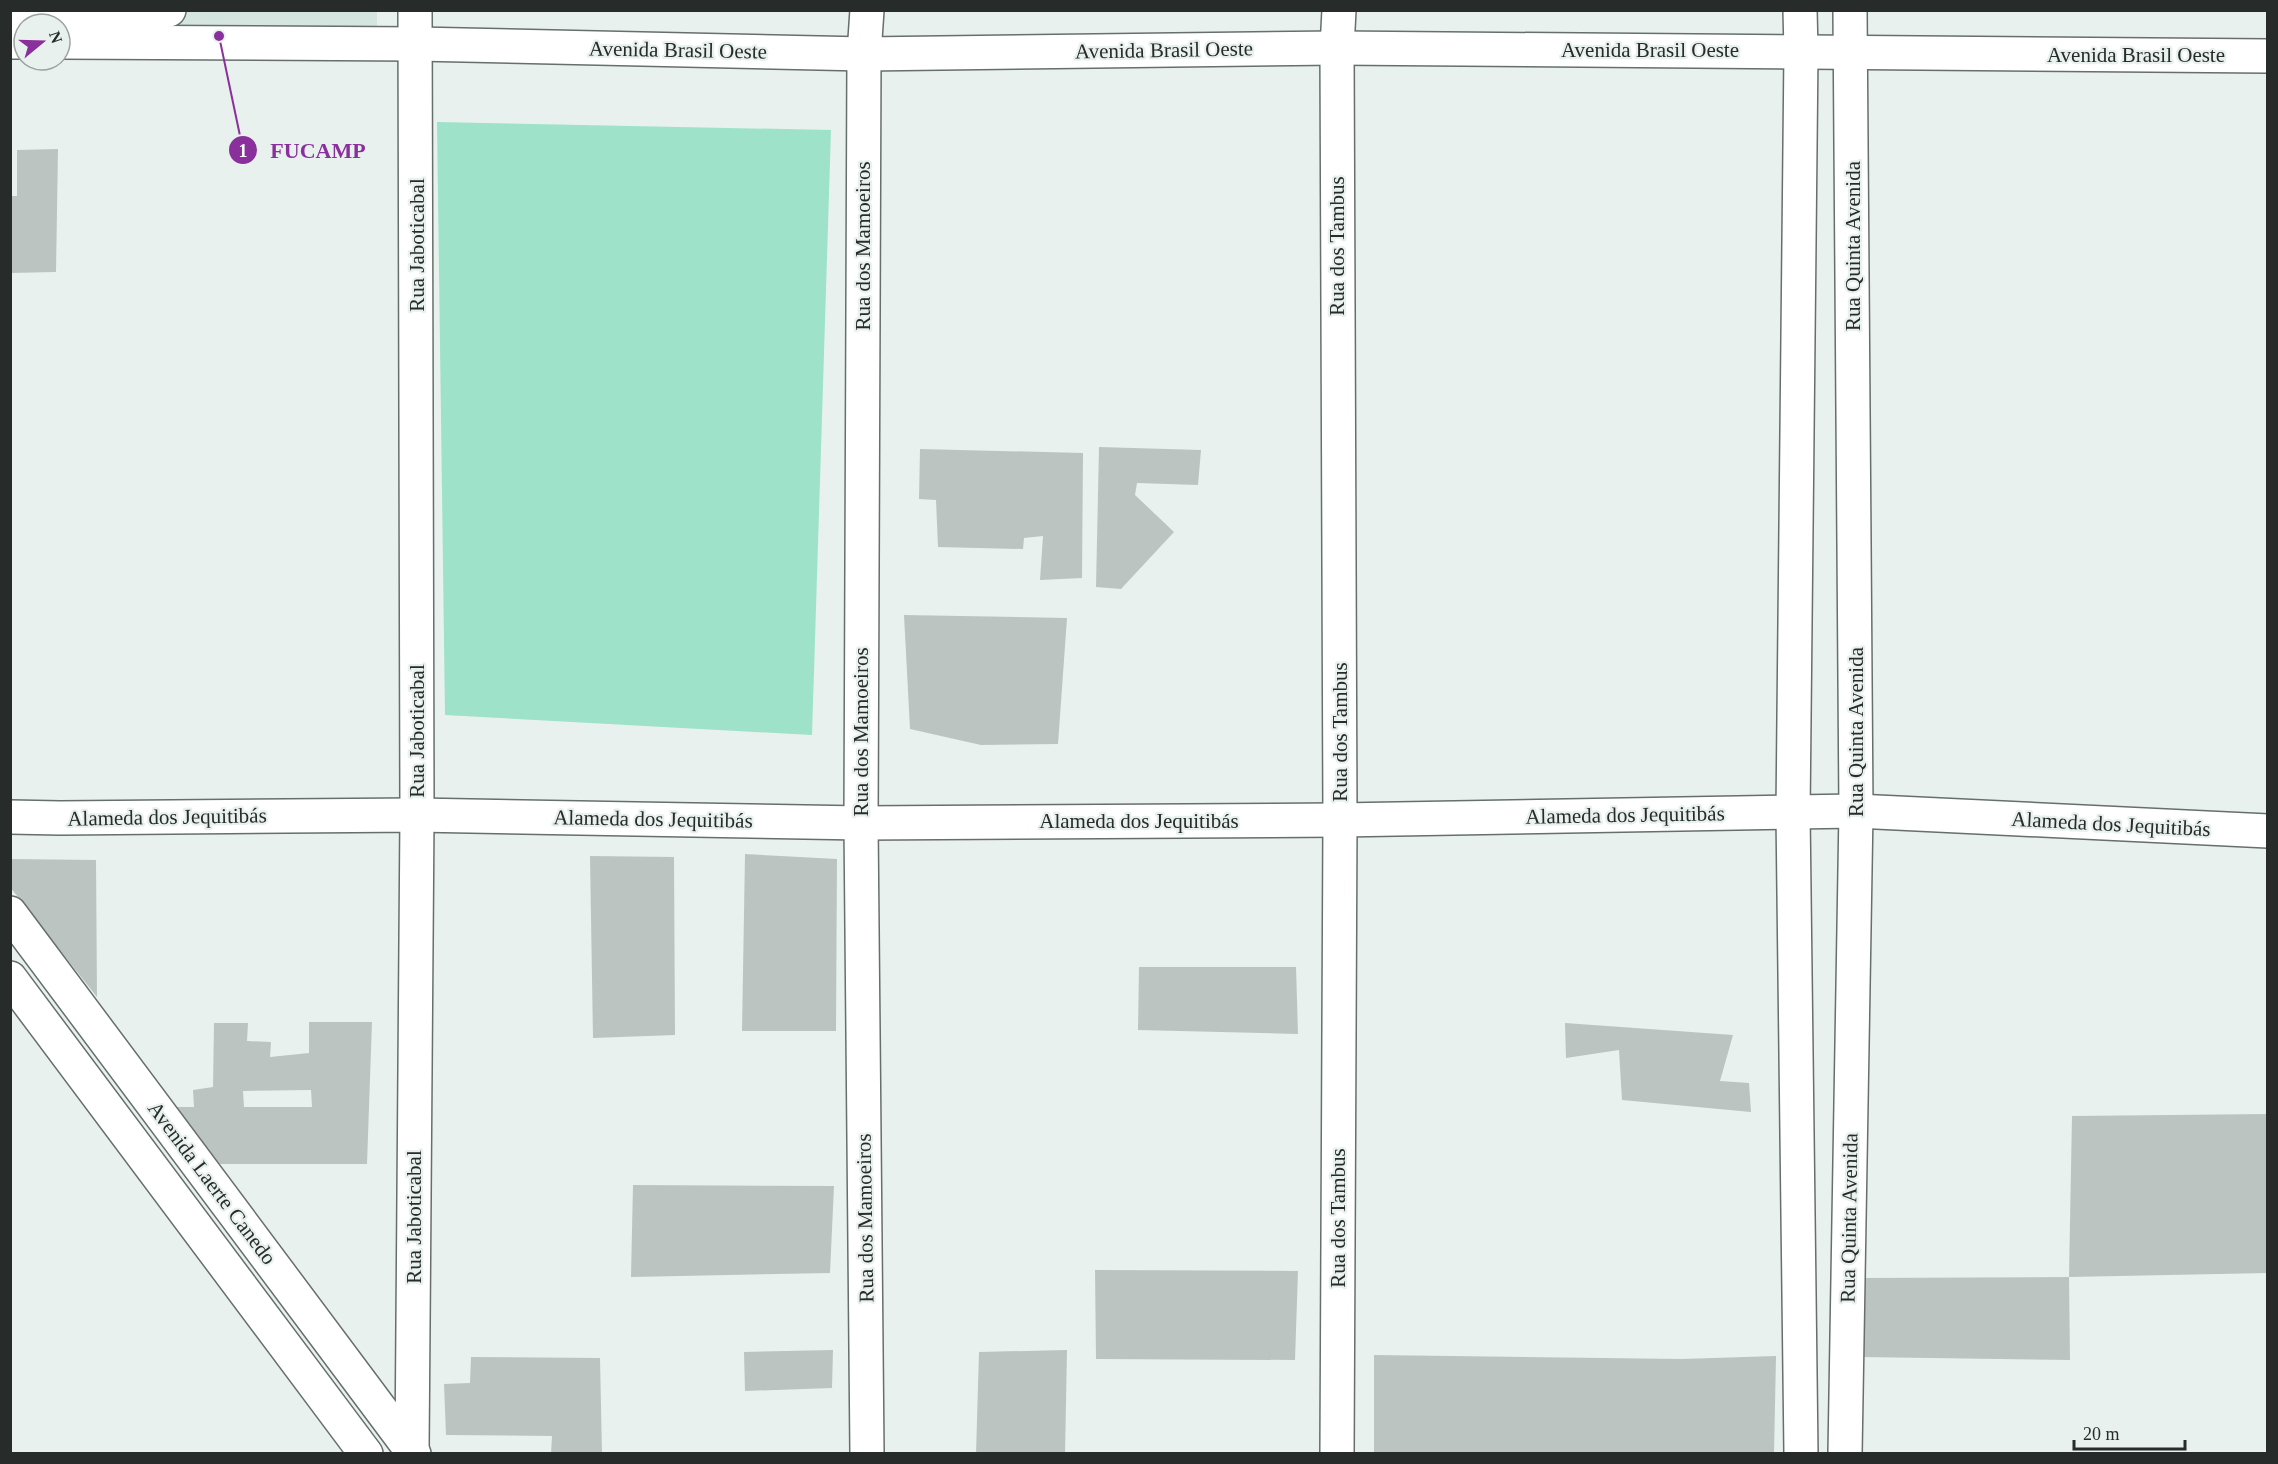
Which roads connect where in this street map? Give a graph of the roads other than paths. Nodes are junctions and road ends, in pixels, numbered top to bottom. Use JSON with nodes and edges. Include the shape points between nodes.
{"nodes":[{"id":1,"x":169,"y":10,"type":"edge"},
{"id":2,"x":415,"y":10,"type":"edge"},
{"id":3,"x":867,"y":10,"type":"edge"},
{"id":4,"x":1339,"y":10,"type":"edge"},
{"id":5,"x":1800,"y":10,"type":"edge"},
{"id":6,"x":1850,"y":10,"type":"edge"},
{"id":7,"x":10,"y":15,"type":"edge"},
{"id":8,"x":72,"y":42,"type":"edge"},
{"id":9,"x":417,"y":44,"type":"junction"},
{"id":10,"x":1336,"y":48,"type":"junction"},
{"id":11,"x":1801,"y":51,"type":"junction"},
{"id":12,"x":1852,"y":52,"type":"junction"},
{"id":13,"x":864,"y":54,"type":"junction"},
{"id":14,"x":2268,"y":56,"type":"edge"},
{"id":15,"x":1856,"y":812,"type":"junction"},
{"id":16,"x":1793,"y":813,"type":"junction"},
{"id":17,"x":417,"y":815,"type":"junction"},
{"id":18,"x":10,"y":817,"type":"edge"},
{"id":19,"x":1340,"y":820,"type":"junction"},
{"id":20,"x":861,"y":823,"type":"junction"},
{"id":21,"x":2268,"y":831,"type":"edge"},
{"id":22,"x":10,"y":913,"type":"edge"},
{"id":23,"x":10,"y":978,"type":"edge"},
{"id":24,"x":413,"y":1452,"type":"edge"},
{"id":25,"x":366,"y":1454,"type":"edge"},
{"id":26,"x":867,"y":1454,"type":"edge"},
{"id":27,"x":1336,"y":1454,"type":"edge"},
{"id":28,"x":1801,"y":1454,"type":"edge"},
{"id":29,"x":1845,"y":1454,"type":"edge"}],
"edges":[{"from":1,"to":7,"type":"street"},
{"from":2,"to":9,"type":"street","name":"Rua Jaboticabal"},
{"from":3,"to":13,"type":"street","name":"Rua dos Mamoeiros"},
{"from":4,"to":10,"type":"street","name":"Rua dos Tambus"},
{"from":5,"to":11,"type":"street"},
{"from":6,"to":12,"type":"street","name":"Rua Quinta Avenida"},
{"from":8,"to":9,"type":"street","name":"Avenida Brasil Oeste"},
{"from":9,"to":13,"type":"street","name":"Avenida Brasil Oeste"},
{"from":9,"to":17,"type":"street","name":"Rua Jaboticabal"},
{"from":10,"to":11,"type":"street","name":"Avenida Brasil Oeste"},
{"from":10,"to":13,"type":"street","name":"Avenida Brasil Oeste"},
{"from":10,"to":19,"type":"street","name":"Rua dos Tambus"},
{"from":11,"to":12,"type":"street","name":"Avenida Brasil Oeste"},
{"from":11,"to":16,"type":"street"},
{"from":12,"to":14,"type":"street","name":"Avenida Brasil Oeste"},
{"from":12,"to":15,"type":"street","name":"Rua Quinta Avenida"},
{"from":13,"to":20,"type":"street","name":"Rua dos Mamoeiros"},
{"from":15,"to":16,"type":"street","name":"Alameda dos Jequitibás"},
{"from":15,"to":21,"type":"street","name":"Alameda dos Jequitibás"},
{"from":15,"to":29,"type":"street","name":"Rua Quinta Avenida"},
{"from":16,"to":19,"type":"street","name":"Alameda dos Jequitibás"},
{"from":16,"to":28,"type":"street"},
{"from":17,"to":18,"type":"street","name":"Alameda dos Jequitibás"},
{"from":17,"to":20,"type":"street","name":"Alameda dos Jequitibás"},
{"from":17,"to":24,"type":"street","name":"Rua Jaboticabal"},
{"from":19,"to":20,"type":"street","name":"Alameda dos Jequitibás"},
{"from":19,"to":27,"type":"street","name":"Rua dos Tambus"},
{"from":20,"to":26,"type":"street","name":"Rua dos Mamoeiros"},
{"from":22,"to":24,"type":"street","name":"Avenida Laerte Canedo"},
{"from":23,"to":25,"type":"street","name":"Avenida Laerte Canedo"}]}
